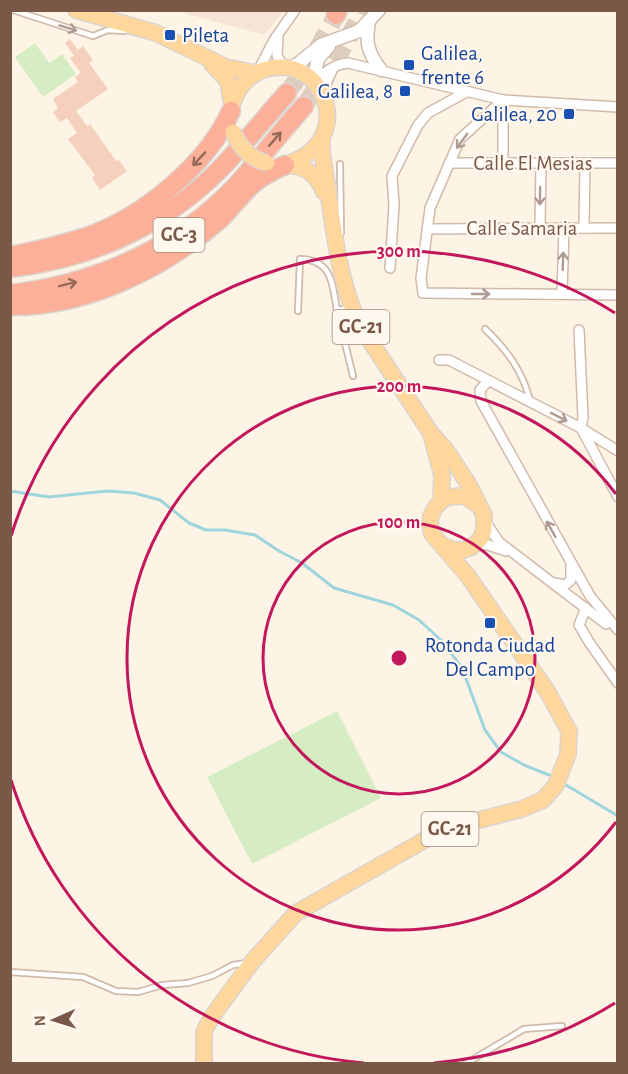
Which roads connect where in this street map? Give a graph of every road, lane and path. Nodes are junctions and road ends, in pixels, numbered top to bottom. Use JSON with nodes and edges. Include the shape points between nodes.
{"nodes":[{"id":1,"x":13,"y":10,"type":"edge"},
{"id":2,"x":76,"y":10,"type":"edge"},
{"id":3,"x":295,"y":10,"type":"edge"},
{"id":4,"x":379,"y":10,"type":"edge"},
{"id":5,"x":369,"y":22,"type":"junction"},
{"id":6,"x":283,"y":26,"type":"junction"},
{"id":7,"x":144,"y":30,"type":"junction"},
{"id":8,"x":335,"y":41,"type":"junction"},
{"id":9,"x":203,"y":56,"type":"junction"},
{"id":10,"x":286,"y":68,"type":"junction"},
{"id":11,"x":333,"y":68,"type":"junction"},
{"id":12,"x":381,"y":70,"type":"junction"},
{"id":13,"x":256,"y":73,"type":"junction"},
{"id":14,"x":314,"y":81,"type":"junction"},
{"id":15,"x":468,"y":91,"type":"junction"},
{"id":16,"x":287,"y":93,"type":"tunnel mouth"},
{"id":17,"x":503,"y":100,"type":"junction"},
{"id":18,"x":326,"y":101,"type":"junction"},
{"id":19,"x":304,"y":106,"type":"tunnel mouth"},
{"id":20,"x":618,"y":107,"type":"edge"},
{"id":21,"x":232,"y":108,"type":"junction"},
{"id":22,"x":322,"y":140,"type":"junction"},
{"id":23,"x":503,"y":163,"type":"junction"},
{"id":24,"x":541,"y":163,"type":"junction"},
{"id":25,"x":585,"y":163,"type":"junction"},
{"id":26,"x":618,"y":163,"type":"edge"},
{"id":27,"x":280,"y":164,"type":"junction"},
{"id":28,"x":340,"y":164,"type":"dead end"},
{"id":29,"x":449,"y":164,"type":"junction"},
{"id":30,"x":330,"y":206,"type":"junction"},
{"id":31,"x":540,"y":228,"type":"junction"},
{"id":32,"x":584,"y":228,"type":"junction"},
{"id":33,"x":618,"y":228,"type":"edge"},
{"id":34,"x":427,"y":229,"type":"junction"},
{"id":35,"x":564,"y":229,"type":"junction"},
{"id":36,"x":338,"y":251,"type":"junction"},
{"id":37,"x":10,"y":256,"type":"edge"},
{"id":38,"x":10,"y":268,"type":"edge"},
{"id":39,"x":390,"y":268,"type":"dead end"},
{"id":40,"x":10,"y":294,"type":"edge"},
{"id":41,"x":562,"y":294,"type":"junction"},
{"id":42,"x":618,"y":295,"type":"edge"},
{"id":43,"x":10,"y":306,"type":"edge"},
{"id":44,"x":344,"y":309,"type":"junction"},
{"id":45,"x":298,"y":311,"type":"dead end"},
{"id":46,"x":485,"y":329,"type":"dead end"},
{"id":47,"x":579,"y":330,"type":"dead end"},
{"id":48,"x":439,"y":360,"type":"dead end"},
{"id":49,"x":353,"y":376,"type":"dead end"},
{"id":50,"x":488,"y":381,"type":"junction"},
{"id":51,"x":530,"y":402,"type":"junction"},
{"id":52,"x":581,"y":428,"type":"junction"},
{"id":53,"x":430,"y":432,"type":"junction"},
{"id":54,"x":617,"y":451,"type":"edge"},
{"id":55,"x":604,"y":470,"type":"junction"},
{"id":56,"x":618,"y":497,"type":"edge"},
{"id":57,"x":441,"y":501,"type":"junction"},
{"id":58,"x":478,"y":505,"type":"junction"},
{"id":59,"x":485,"y":521,"type":"junction"},
{"id":60,"x":437,"y":542,"type":"junction"},
{"id":61,"x":473,"y":546,"type":"junction"},
{"id":62,"x":514,"y":554,"type":"junction"},
{"id":63,"x":571,"y":564,"type":"junction"},
{"id":64,"x":468,"y":576,"type":"junction"},
{"id":65,"x":551,"y":583,"type":"junction"},
{"id":66,"x":586,"y":608,"type":"junction"},
{"id":67,"x":618,"y":631,"type":"edge"},
{"id":68,"x":618,"y":683,"type":"edge"},
{"id":69,"x":252,"y":962,"type":"junction"},
{"id":70,"x":10,"y":972,"type":"edge"},
{"id":71,"x":562,"y":1026,"type":"dead end"},
{"id":72,"x":204,"y":1064,"type":"edge"},
{"id":73,"x":465,"y":1064,"type":"edge"}],
"edges":[{"from":1,"to":7,"type":"lane","one_way":true,"via":[[93,36],[108,30]]},
{"from":2,"to":7,"type":"main road","number":"GC-21"},
{"from":3,"to":6,"type":"street"},
{"from":4,"to":5,"type":"street"},
{"from":5,"to":8,"type":"street"},
{"from":5,"to":12,"type":"street","via":[[368,49]]},
{"from":6,"to":10,"type":"street","via":[[276,49]]},
{"from":6,"to":13,"type":"street"},
{"from":7,"to":9,"type":"main road","number":"GC-21"},
{"from":8,"to":10,"type":"street","via":[[321,45],[296,66]]},
{"from":8,"to":14,"type":"street","via":[[318,58]]},
{"from":9,"to":13,"type":"main road","number":"GC-21","via":[[226,67]]},
{"from":9,"to":21,"type":"main road","number":"GC-21","via":[[228,81]]},
{"from":10,"to":13,"type":"main road","number":"GC-21"},
{"from":10,"to":14,"type":"main road"},
{"from":11,"to":12,"type":"street","via":[[348,63]]},
{"from":11,"to":14,"type":"street"},
{"from":11,"to":18,"type":"street","via":[[326,84]]},
{"from":12,"to":15,"type":"street"},
{"from":13,"to":21,"type":"main road","via":[[240,87]]},
{"from":14,"to":18,"type":"main road"},
{"from":15,"to":17,"type":"street"},
{"from":15,"to":39,"type":"street","via":[[429,113],[418,125],[392,176]]},
{"from":16,"to":38,"type":"highway","number":"GC-3","via":[[220,168],[168,213],[102,247]]},
{"from":17,"to":20,"type":"street"},
{"from":17,"to":23,"type":"street"},
{"from":17,"to":29,"type":"street","one_way":true,"via":[[460,139]]},
{"from":18,"to":22,"type":"main road","number":"GC-21","via":[[327,127]]},
{"from":40,"to":19,"type":"highway","number":"GC-3","one_way":true,"via":[[74,283],[110,271],[180,234],[235,187]]},
{"from":21,"to":27,"type":"main road","number":"GC-21","bridge":true,"via":[[233,132],[240,145],[249,155]]},
{"from":21,"to":37,"type":"highway","one_way":true,"via":[[220,135],[194,164],[173,185],[127,218],[88,237]]},
{"from":22,"to":27,"type":"main road","via":[[301,160]]},
{"from":22,"to":30,"type":"main road","number":"GC-21"},
{"from":23,"to":24,"type":"street","name":"Calle El Mesias"},
{"from":23,"to":29,"type":"street","name":"Calle El Mesias"},
{"from":24,"to":25,"type":"street","name":"Calle El Mesias"},
{"from":24,"to":31,"type":"street","one_way":true},
{"from":25,"to":26,"type":"street","name":"Calle El Mesias"},
{"from":25,"to":32,"type":"street"},
{"from":27,"to":30,"type":"main road","number":"GC-21","via":[[300,166],[313,174]]},
{"from":27,"to":43,"type":"highway","via":[[261,177],[219,219],[151,266],[75,298]]},
{"from":28,"to":36,"type":"lane","via":[[342,223]]},
{"from":29,"to":34,"type":"street","via":[[430,208]]},
{"from":30,"to":36,"type":"main road","number":"GC-21"},
{"from":31,"to":34,"type":"street","name":"Calle Samaria"},
{"from":31,"to":35,"type":"street","name":"Calle Samaria"},
{"from":32,"to":33,"type":"street","name":"Calle Samaria"},
{"from":32,"to":35,"type":"street","name":"Calle Samaria"},
{"from":34,"to":41,"type":"street","one_way":true,"via":[[423,293]]},
{"from":41,"to":35,"type":"street","one_way":true},
{"from":36,"to":44,"type":"main road","number":"GC-21"},
{"from":41,"to":42,"type":"street"},
{"from":44,"to":45,"type":"lane","via":[[322,265],[300,259]]},
{"from":44,"to":49,"type":"lane"},
{"from":44,"to":53,"type":"main road","number":"GC-21","via":[[359,324]]},
{"from":46,"to":51,"type":"lane","via":[[508,351]]},
{"from":47,"to":52,"type":"street"},
{"from":48,"to":50,"type":"street","via":[[449,360]]},
{"from":50,"to":51,"type":"street"},
{"from":63,"to":50,"type":"street","one_way":true,"via":[[481,402],[480,390]]},
{"from":51,"to":52,"type":"street","one_way":true},
{"from":52,"to":54,"type":"street"},
{"from":52,"to":55,"type":"street"},
{"from":53,"to":57,"type":"main road","number":"GC-21","via":[[440,462]]},
{"from":53,"to":58,"type":"main road","number":"GC-21","via":[[446,450]]},
{"from":54,"to":55,"type":"street","via":[[609,450],[604,456]]},
{"from":55,"to":56,"type":"street"},
{"from":57,"to":58,"type":"main road","via":[[464,496]]},
{"from":57,"to":60,"type":"main road","number":"GC-21","via":[[430,525]]},
{"from":58,"to":59,"type":"main road","number":"GC-21"},
{"from":59,"to":61,"type":"main road","via":[[481,538]]},
{"from":59,"to":62,"type":"street","via":[[499,542]]},
{"from":60,"to":61,"type":"main road","via":[[454,550]]},
{"from":60,"to":64,"type":"main road","number":"GC-21"},
{"from":61,"to":62,"type":"street","via":[[488,544]]},
{"from":61,"to":64,"type":"main road"},
{"from":62,"to":65,"type":"street"},
{"from":63,"to":65,"type":"street","via":[[571,580],[566,585]]},
{"from":63,"to":67,"type":"street","via":[[599,610]]},
{"from":64,"to":69,"type":"main road","number":"GC-21","via":[[547,691],[569,731],[568,753],[556,785],[543,800],[532,805],[430,837],[296,913]]},
{"from":65,"to":66,"type":"street"},
{"from":66,"to":67,"type":"street"},
{"from":66,"to":68,"type":"street","via":[[579,625]]},
{"from":69,"to":70,"type":"lane","via":[[233,965],[188,983],[162,985],[138,993],[83,977]]},
{"from":69,"to":72,"type":"main road","number":"GC-21","via":[[204,1032]]},
{"from":71,"to":73,"type":"lane","via":[[524,1029]]}]}
